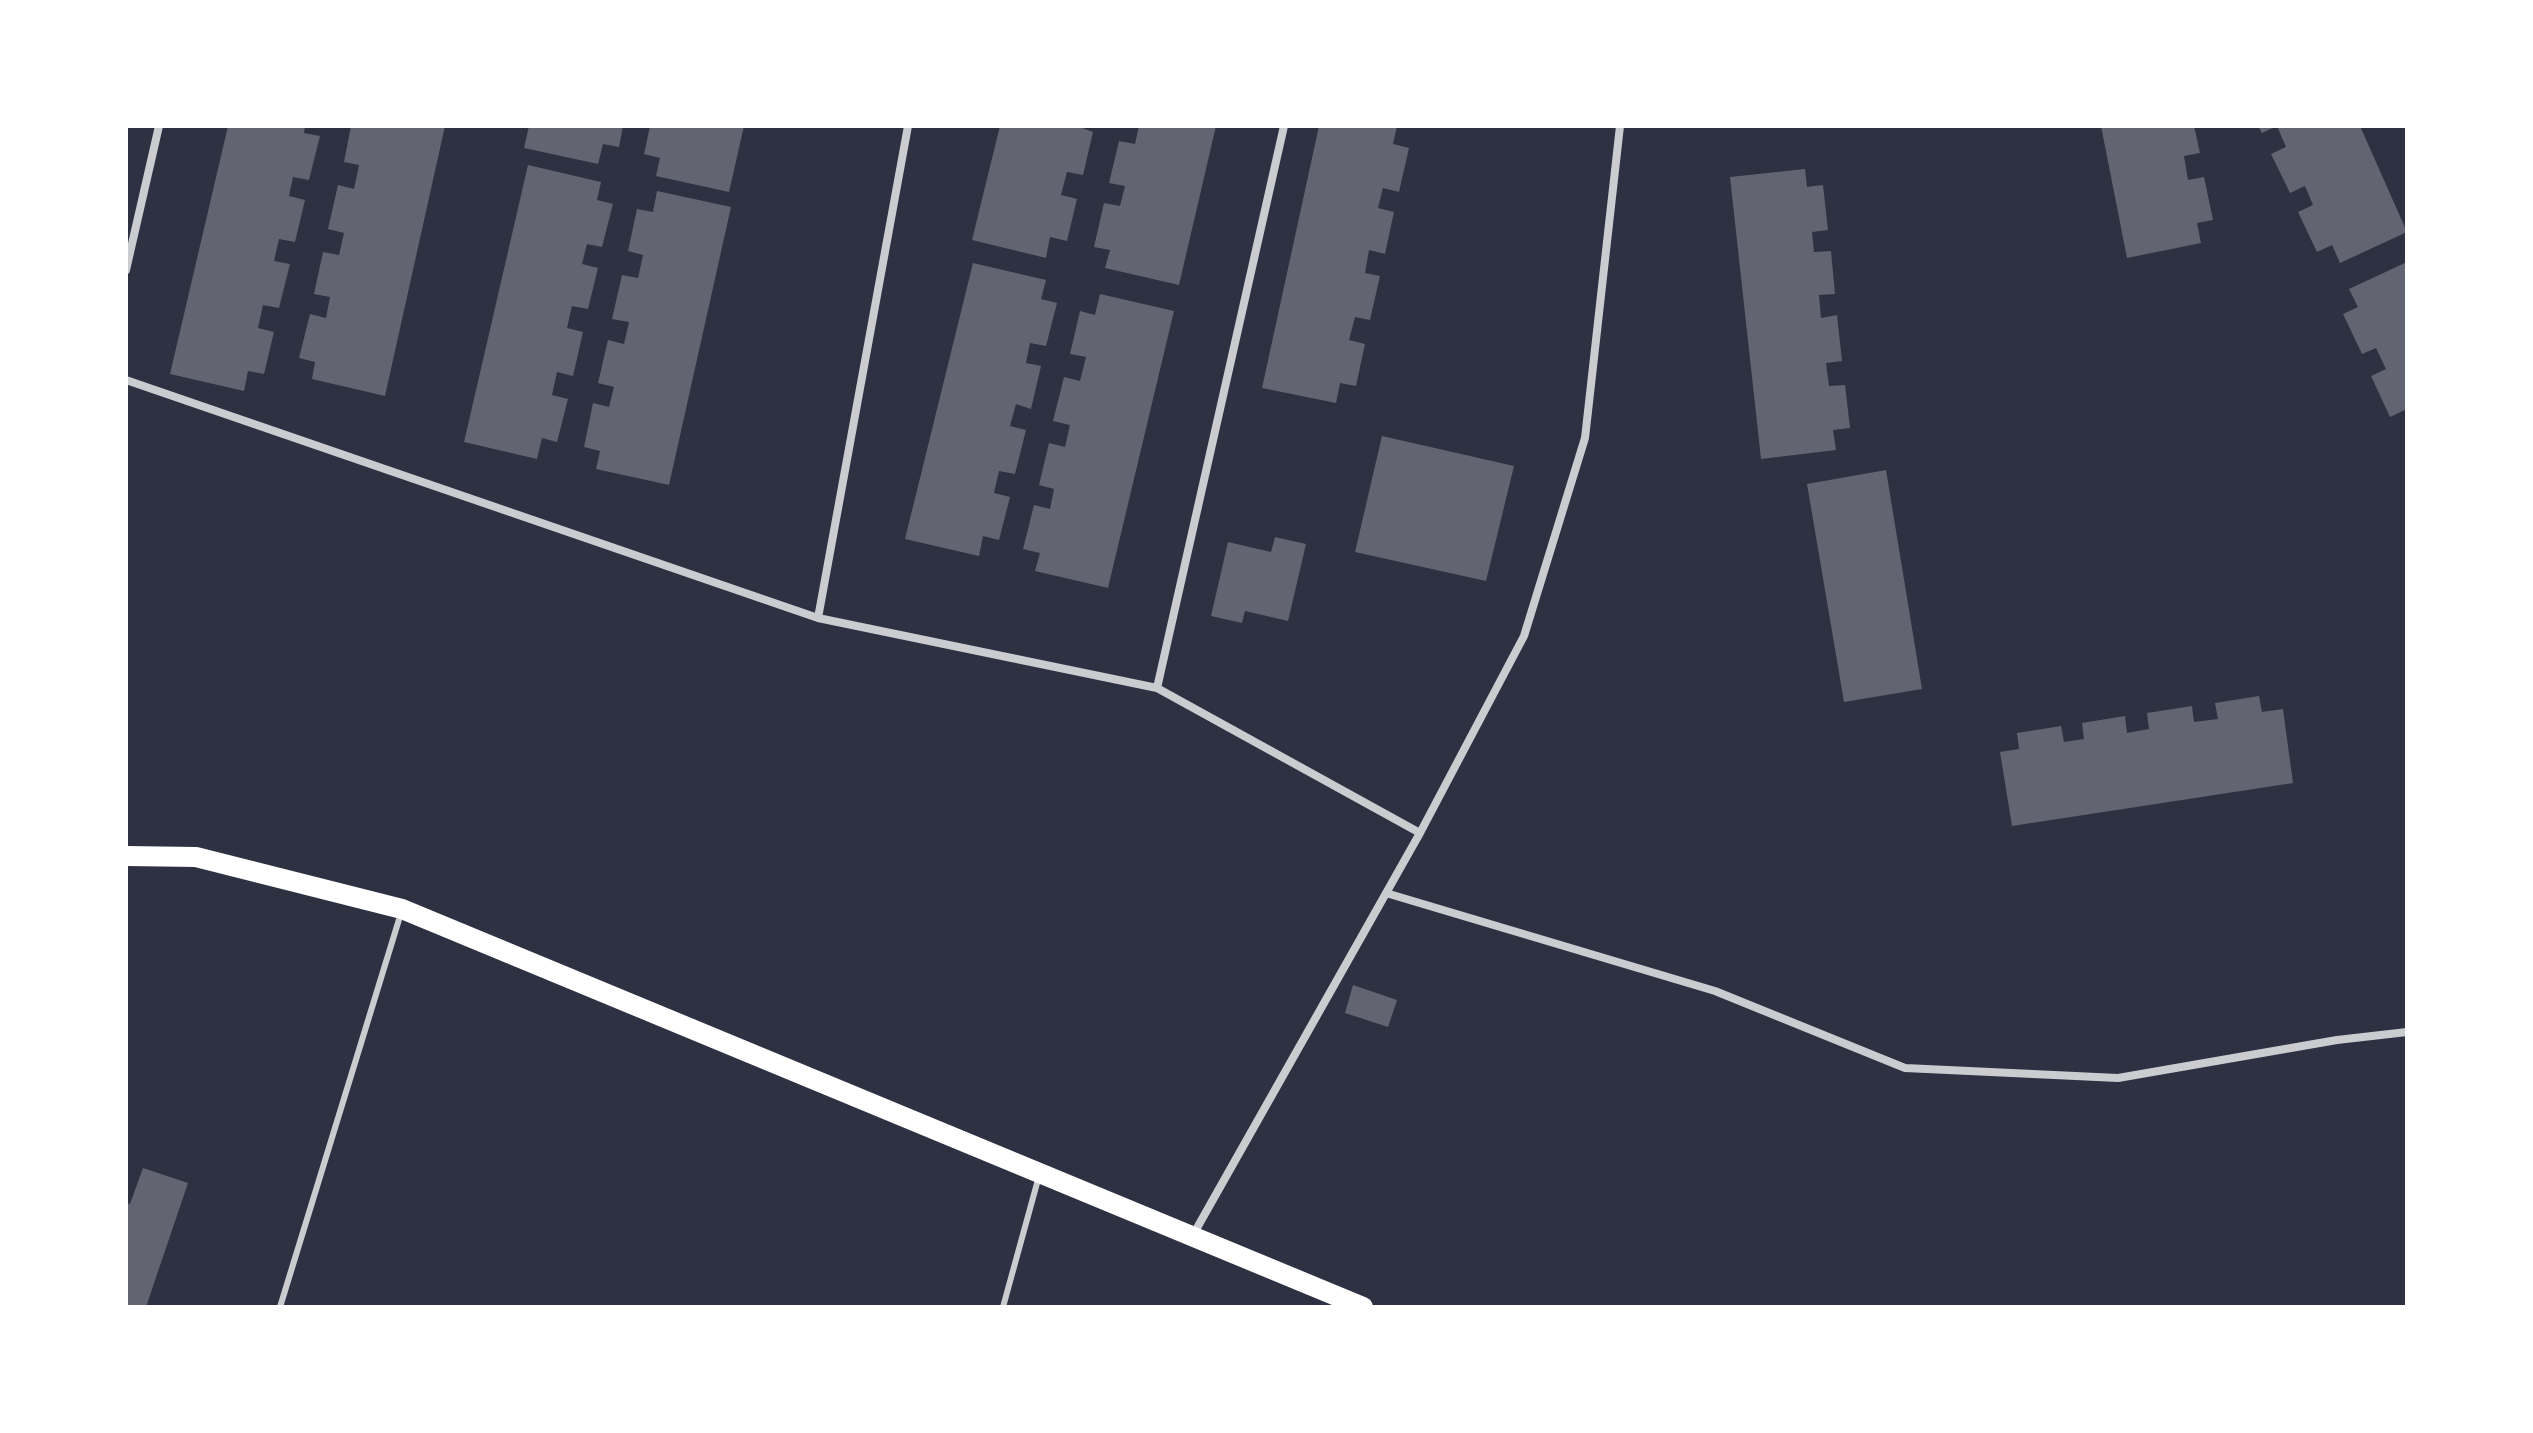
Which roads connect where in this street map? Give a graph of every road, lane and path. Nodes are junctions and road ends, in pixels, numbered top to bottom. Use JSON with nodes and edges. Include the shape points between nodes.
{"nodes":[{"id":1,"x":159,"y":126,"type":"edge"},
{"id":2,"x":908,"y":126,"type":"edge"},
{"id":3,"x":1284,"y":126,"type":"edge"},
{"id":4,"x":1620,"y":126,"type":"edge"},
{"id":5,"x":126,"y":270,"type":"edge"},
{"id":6,"x":126,"y":380,"type":"edge"},
{"id":7,"x":818,"y":618,"type":"junction"},
{"id":8,"x":1157,"y":688,"type":"junction"},
{"id":9,"x":1420,"y":833,"type":"junction"},
{"id":10,"x":126,"y":856,"type":"edge"},
{"id":11,"x":1386,"y":893,"type":"junction"},
{"id":12,"x":402,"y":909,"type":"junction"},
{"id":13,"x":2407,"y":1032,"type":"edge"},
{"id":14,"x":1040,"y":1172,"type":"junction"},
{"id":15,"x":1193,"y":1236,"type":"junction"},
{"id":16,"x":280,"y":1307,"type":"edge"},
{"id":17,"x":1003,"y":1307,"type":"edge"},
{"id":18,"x":1363,"y":1307,"type":"edge"}],
"edges":[{"from":1,"to":5,"type":"street"},
{"from":2,"to":7,"type":"street"},
{"from":3,"to":8,"type":"street"},
{"from":4,"to":9,"type":"street","via":[[1585,438],[1524,636]]},
{"from":6,"to":7,"type":"street"},
{"from":7,"to":8,"type":"street"},
{"from":8,"to":9,"type":"street"},
{"from":9,"to":11,"type":"street"},
{"from":10,"to":12,"type":"main road","via":[[196,857]]},
{"from":11,"to":13,"type":"street","via":[[1715,991],[1905,1068],[2118,1078]]},
{"from":11,"to":15,"type":"street"},
{"from":12,"to":14,"type":"main road"},
{"from":12,"to":16,"type":"lane"},
{"from":14,"to":15,"type":"main road"},
{"from":14,"to":17,"type":"lane"},
{"from":15,"to":18,"type":"main road"}]}
